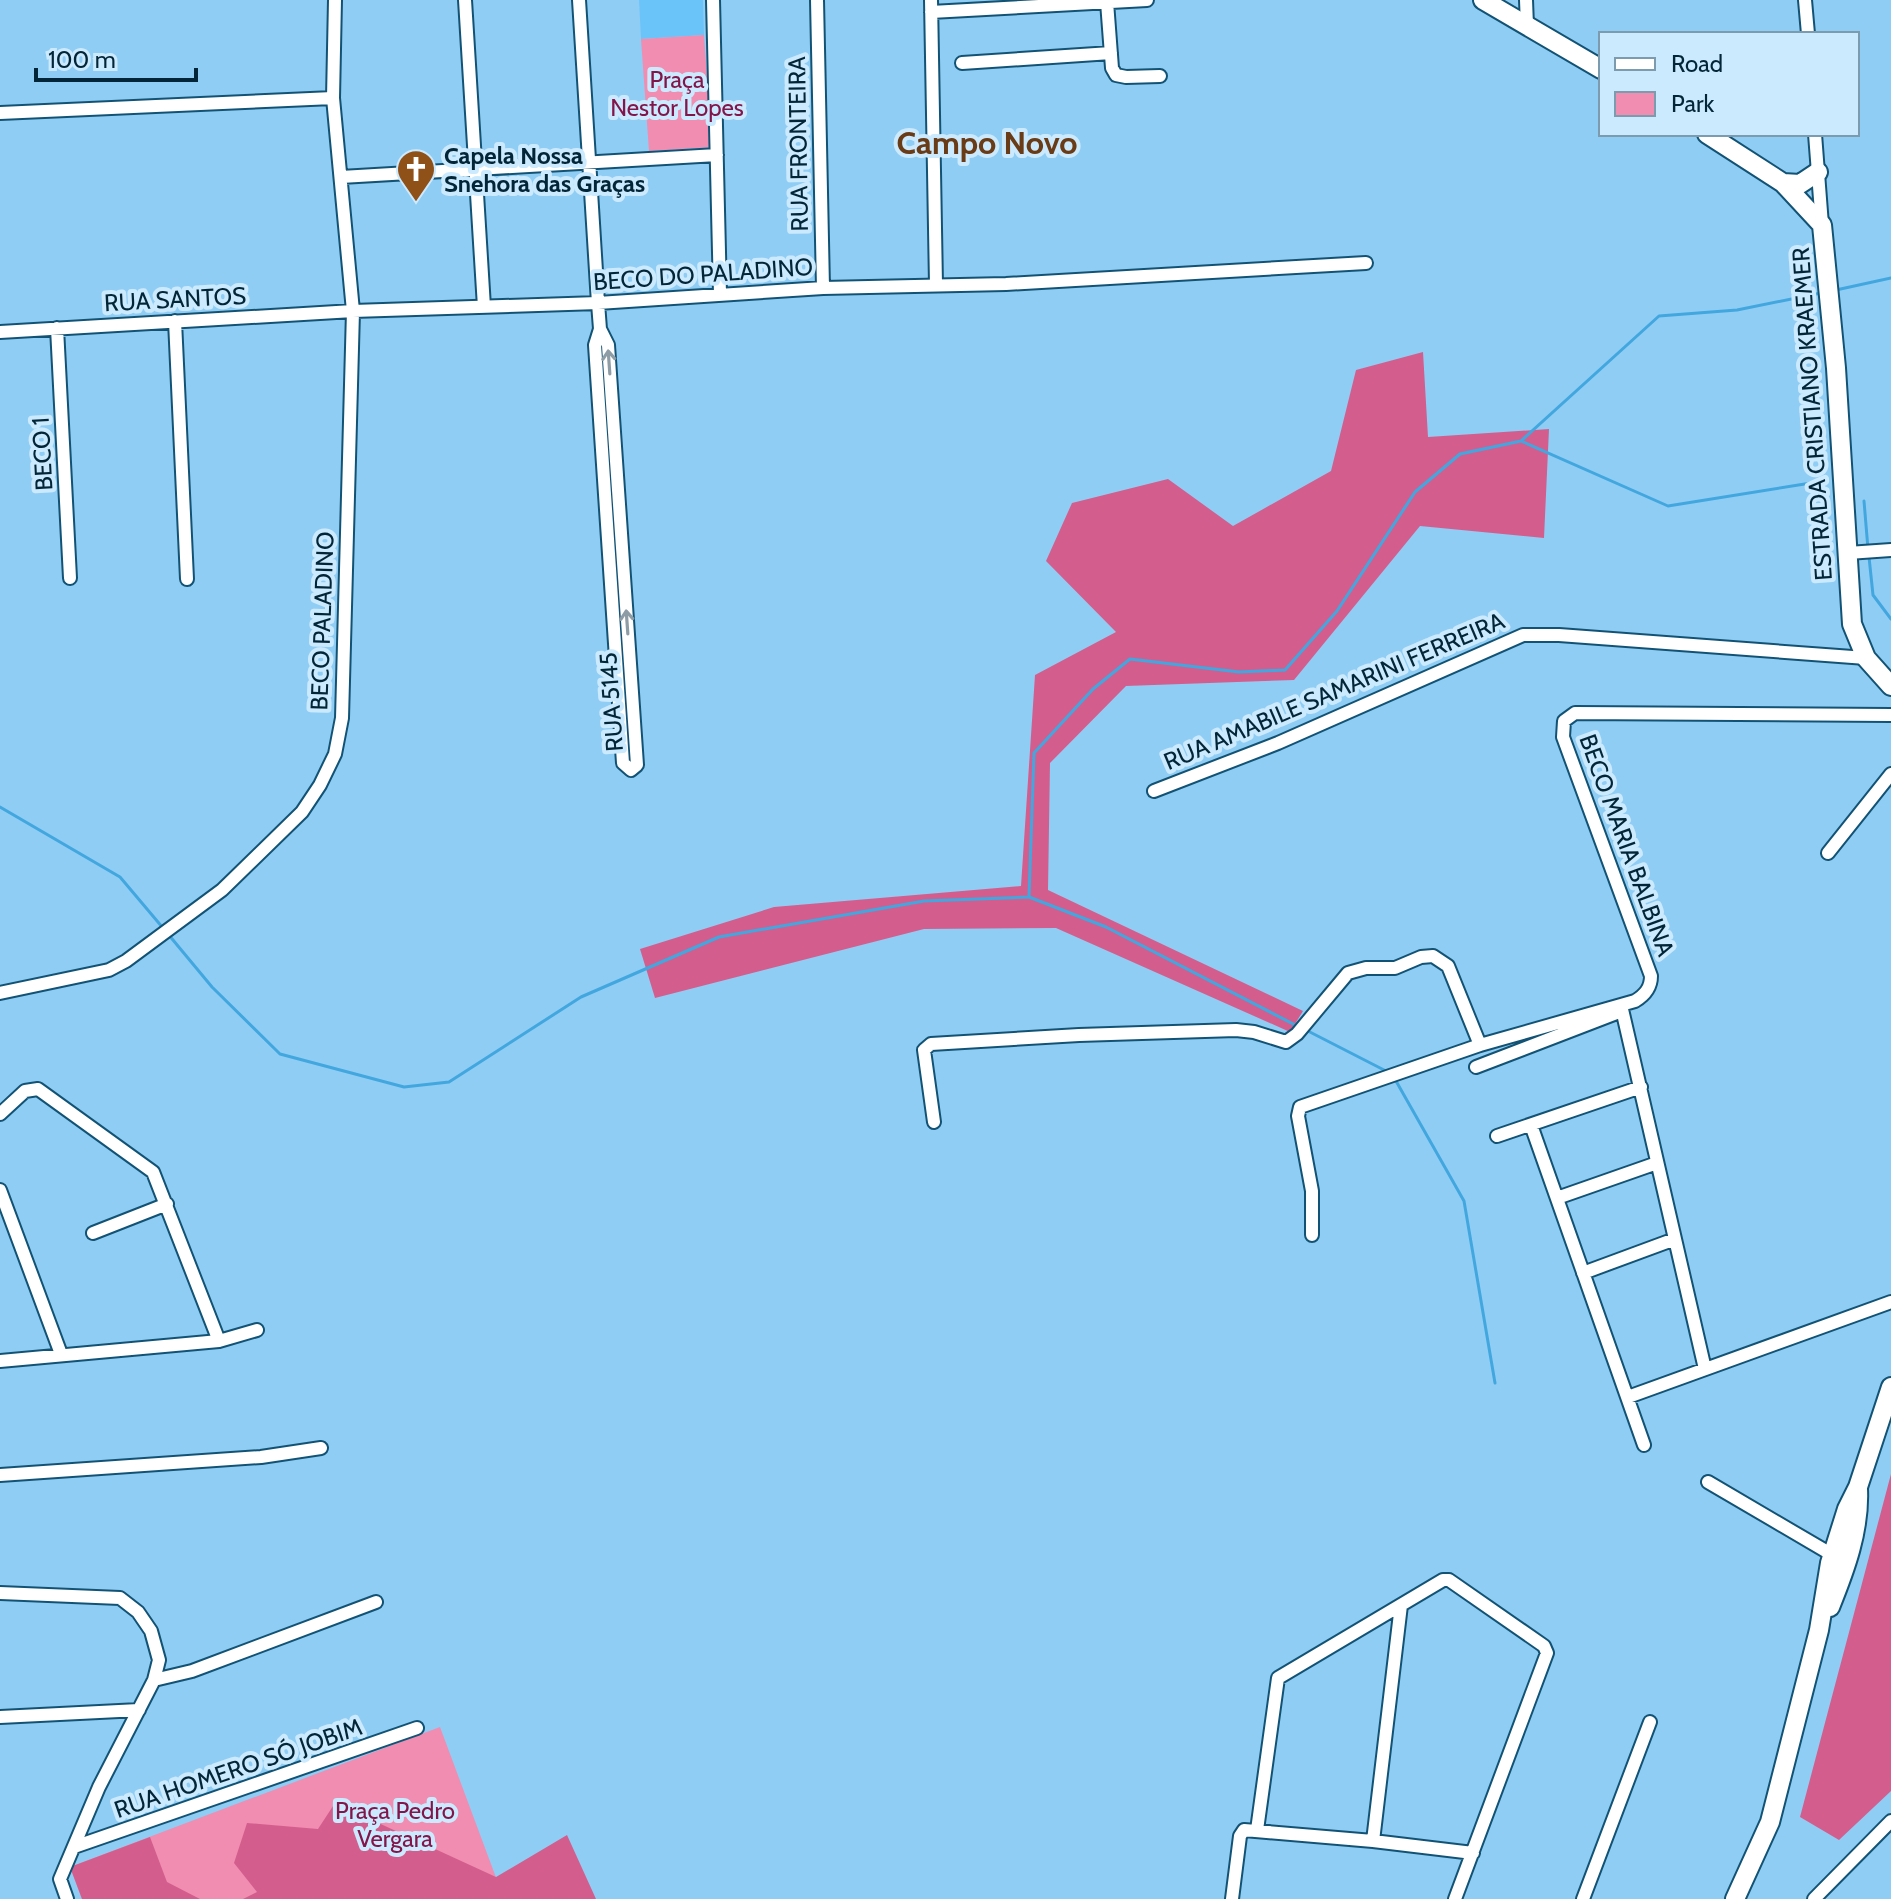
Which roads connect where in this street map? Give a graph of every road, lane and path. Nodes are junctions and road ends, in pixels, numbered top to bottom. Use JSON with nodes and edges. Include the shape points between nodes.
{"nodes":[{"id":1,"x":335,"y":0,"type":"edge"},
{"id":2,"x":465,"y":0,"type":"edge"},
{"id":3,"x":579,"y":0,"type":"edge"},
{"id":4,"x":713,"y":0,"type":"edge"},
{"id":5,"x":817,"y":0,"type":"edge"},
{"id":6,"x":1147,"y":0,"type":"edge"},
{"id":7,"x":1483,"y":0,"type":"edge"},
{"id":8,"x":1526,"y":0,"type":"edge"},
{"id":9,"x":1805,"y":0,"type":"edge"},
{"id":10,"x":1107,"y":2,"type":"junction"},
{"id":11,"x":931,"y":6,"type":"edge"},
{"id":12,"x":1527,"y":26,"type":"junction"},
{"id":13,"x":1808,"y":32,"type":"edge"},
{"id":14,"x":1111,"y":53,"type":"junction"},
{"id":15,"x":962,"y":63,"type":"dead end"},
{"id":16,"x":1599,"y":68,"type":"edge"},
{"id":17,"x":1160,"y":76,"type":"dead end"},
{"id":18,"x":333,"y":98,"type":"junction"},
{"id":19,"x":0,"y":113,"type":"edge"},
{"id":20,"x":1710,"y":136,"type":"edge"},
{"id":21,"x":1815,"y":136,"type":"edge"},
{"id":22,"x":717,"y":155,"type":"junction"},
{"id":23,"x":588,"y":162,"type":"junction"},
{"id":24,"x":475,"y":169,"type":"junction"},
{"id":25,"x":1818,"y":172,"type":"junction"},
{"id":26,"x":341,"y":177,"type":"junction"},
{"id":27,"x":1783,"y":183,"type":"junction"},
{"id":28,"x":1822,"y":225,"type":"junction"},
{"id":29,"x":1366,"y":263,"type":"dead end"},
{"id":30,"x":936,"y":285,"type":"junction"},
{"id":31,"x":823,"y":288,"type":"junction"},
{"id":32,"x":720,"y":294,"type":"junction"},
{"id":33,"x":598,"y":303,"type":"junction"},
{"id":34,"x":484,"y":307,"type":"junction"},
{"id":35,"x":353,"y":311,"type":"junction"},
{"id":36,"x":175,"y":321,"type":"junction"},
{"id":37,"x":57,"y":328,"type":"junction"},
{"id":38,"x":0,"y":332,"type":"edge"},
{"id":39,"x":1891,"y":550,"type":"edge"},
{"id":40,"x":1848,"y":553,"type":"junction"},
{"id":41,"x":70,"y":578,"type":"dead end"},
{"id":42,"x":187,"y":579,"type":"dead end"},
{"id":43,"x":619,"y":588,"type":"junction"},
{"id":44,"x":1866,"y":658,"type":"junction"},
{"id":45,"x":1891,"y":686,"type":"edge"},
{"id":46,"x":1891,"y":715,"type":"edge"},
{"id":47,"x":1891,"y":774,"type":"edge"},
{"id":48,"x":1154,"y":791,"type":"dead end"},
{"id":49,"x":1828,"y":853,"type":"dead end"},
{"id":50,"x":0,"y":993,"type":"edge"},
{"id":51,"x":1622,"y":1008,"type":"junction"},
{"id":52,"x":1480,"y":1045,"type":"junction"},
{"id":53,"x":1476,"y":1067,"type":"dead end"},
{"id":54,"x":1641,"y":1087,"type":"junction"},
{"id":55,"x":0,"y":1114,"type":"edge"},
{"id":56,"x":934,"y":1122,"type":"dead end"},
{"id":57,"x":1531,"y":1125,"type":"junction"},
{"id":58,"x":1497,"y":1136,"type":"dead end"},
{"id":59,"x":1657,"y":1163,"type":"junction"},
{"id":60,"x":0,"y":1190,"type":"edge"},
{"id":61,"x":1557,"y":1198,"type":"junction"},
{"id":62,"x":167,"y":1204,"type":"junction"},
{"id":63,"x":93,"y":1233,"type":"dead end"},
{"id":64,"x":1312,"y":1235,"type":"dead end"},
{"id":65,"x":1675,"y":1239,"type":"junction"},
{"id":66,"x":1583,"y":1273,"type":"junction"},
{"id":67,"x":1891,"y":1302,"type":"edge"},
{"id":68,"x":257,"y":1330,"type":"dead end"},
{"id":69,"x":219,"y":1341,"type":"junction"},
{"id":70,"x":61,"y":1354,"type":"junction"},
{"id":71,"x":0,"y":1361,"type":"edge"},
{"id":72,"x":1705,"y":1369,"type":"junction"},
{"id":73,"x":1891,"y":1387,"type":"edge"},
{"id":74,"x":1628,"y":1397,"type":"junction"},
{"id":75,"x":1644,"y":1445,"type":"dead end"},
{"id":76,"x":321,"y":1448,"type":"dead end"},
{"id":77,"x":0,"y":1475,"type":"edge"},
{"id":78,"x":1708,"y":1482,"type":"dead end"},
{"id":79,"x":1840,"y":1558,"type":"junction"},
{"id":80,"x":0,"y":1593,"type":"edge"},
{"id":81,"x":376,"y":1602,"type":"dead end"},
{"id":82,"x":1401,"y":1605,"type":"junction"},
{"id":83,"x":154,"y":1680,"type":"junction"},
{"id":84,"x":139,"y":1710,"type":"junction"},
{"id":85,"x":0,"y":1717,"type":"edge"},
{"id":86,"x":1650,"y":1722,"type":"dead end"},
{"id":87,"x":417,"y":1728,"type":"dead end"},
{"id":88,"x":1891,"y":1821,"type":"edge"},
{"id":89,"x":1257,"y":1830,"type":"junction"},
{"id":90,"x":1373,"y":1841,"type":"junction"},
{"id":91,"x":74,"y":1847,"type":"junction"},
{"id":92,"x":1473,"y":1853,"type":"junction"},
{"id":93,"x":67,"y":1899,"type":"edge"},
{"id":94,"x":1232,"y":1899,"type":"edge"},
{"id":95,"x":1455,"y":1899,"type":"edge"},
{"id":96,"x":1583,"y":1899,"type":"edge"},
{"id":97,"x":1735,"y":1899,"type":"edge"},
{"id":98,"x":1814,"y":1899,"type":"edge"}],
"edges":[{"from":1,"to":18,"type":"street"},
{"from":2,"to":24,"type":"street"},
{"from":3,"to":23,"type":"street","name":"RUA 5145"},
{"from":4,"to":22,"type":"street"},
{"from":5,"to":31,"type":"street","name":"RUA FRONTEIRA"},
{"from":6,"to":10,"type":"street"},
{"from":7,"to":12,"type":"main road"},
{"from":8,"to":12,"type":"street"},
{"from":9,"to":13,"type":"street"},
{"from":10,"to":11,"type":"street"},
{"from":10,"to":14,"type":"street"},
{"from":11,"to":30,"type":"street"},
{"from":12,"to":16,"type":"main road"},
{"from":14,"to":15,"type":"street"},
{"from":14,"to":17,"type":"street","via":[[1116,75]]},
{"from":18,"to":19,"type":"street"},
{"from":18,"to":26,"type":"street"},
{"from":20,"to":27,"type":"main road","name":"ESTRADA CRISTIANO KRAEMER"},
{"from":21,"to":25,"type":"street"},
{"from":22,"to":23,"type":"street"},
{"from":22,"to":32,"type":"street"},
{"from":23,"to":24,"type":"street"},
{"from":23,"to":33,"type":"street","name":"RUA 5145"},
{"from":24,"to":26,"type":"street"},
{"from":24,"to":34,"type":"street"},
{"from":25,"to":27,"type":"main road","via":[[1800,184]]},
{"from":25,"to":28,"type":"street"},
{"from":26,"to":35,"type":"street"},
{"from":27,"to":28,"type":"main road","name":"ESTRADA CRISTIANO KRAEMER"},
{"from":28,"to":40,"type":"main road","name":"ESTRADA CRISTIANO KRAEMER"},
{"from":29,"to":30,"type":"street","name":"BECO DO PALADINO"},
{"from":30,"to":31,"type":"street","name":"BECO DO PALADINO"},
{"from":31,"to":32,"type":"street","name":"BECO DO PALADINO"},
{"from":32,"to":33,"type":"street","name":"BECO DO PALADINO"},
{"from":33,"to":34,"type":"street","name":"BECO DO PALADINO"},
{"from":33,"to":43,"type":"street","name":"RUA 5145","via":[[595,345]]},
{"from":34,"to":35,"type":"street","name":"BECO DO PALADINO"},
{"from":35,"to":36,"type":"street","name":"RUA SANTOS"},
{"from":35,"to":50,"type":"street","name":"BECO PALADINO","via":[[342,718],[335,754],[320,785],[302,812],[222,890],[118,967]]},
{"from":36,"to":37,"type":"street","name":"RUA SANTOS"},
{"from":36,"to":42,"type":"street"},
{"from":37,"to":38,"type":"street","name":"RUA SANTOS"},
{"from":37,"to":41,"type":"street","name":"BECO 1"},
{"from":39,"to":40,"type":"street"},
{"from":40,"to":44,"type":"main road","name":"ESTRADA CRISTIANO KRAEMER","via":[[1852,624]]},
{"from":43,"to":43,"type":"street","name":"RUA 5145","one_way":true,"via":[[623,763],[631,770],[637,765]]},
{"from":44,"to":45,"type":"main road","name":"ESTRADA CRISTIANO KRAEMER"},
{"from":44,"to":48,"type":"street","name":"RUA AMABILE SAMARINI FERREIRA","via":[[1523,635],[1278,743]]},
{"from":46,"to":51,"type":"street","name":"BECO MARIA BALBINA","via":[[1575,713],[1564,721],[1563,737],[1651,976],[1642,997]]},
{"from":47,"to":49,"type":"street"},
{"from":51,"to":52,"type":"street","name":"BECO MARIA BALBINA"},
{"from":51,"to":53,"type":"street"},
{"from":51,"to":54,"type":"street"},
{"from":52,"to":56,"type":"street","via":[[1448,966],[1433,956],[1421,957],[1395,968],[1348,973],[1286,1042],[1236,1030],[931,1044],[924,1050]]},
{"from":52,"to":64,"type":"street","name":"BECO MARIA BALBINA","via":[[1300,1107],[1312,1191]]},
{"from":54,"to":57,"type":"street"},
{"from":54,"to":59,"type":"street"},
{"from":55,"to":62,"type":"street","via":[[29,1089],[38,1089],[153,1172]]},
{"from":57,"to":58,"type":"street"},
{"from":57,"to":61,"type":"street"},
{"from":59,"to":61,"type":"street"},
{"from":59,"to":65,"type":"street"},
{"from":60,"to":70,"type":"street"},
{"from":61,"to":66,"type":"street"},
{"from":62,"to":63,"type":"street"},
{"from":62,"to":69,"type":"street"},
{"from":65,"to":66,"type":"street"},
{"from":65,"to":72,"type":"street"},
{"from":66,"to":74,"type":"street"},
{"from":67,"to":72,"type":"street"},
{"from":68,"to":69,"type":"street"},
{"from":69,"to":70,"type":"street"},
{"from":70,"to":71,"type":"street"},
{"from":72,"to":74,"type":"street"},
{"from":73,"to":79,"type":"main road"},
{"from":74,"to":75,"type":"street"},
{"from":76,"to":77,"type":"street"},
{"from":78,"to":79,"type":"street"},
{"from":79,"to":97,"type":"main road","via":[[1840,1582],[1819,1630],[1770,1822]]},
{"from":80,"to":83,"type":"street","via":[[120,1598],[151,1631],[159,1660]]},
{"from":81,"to":83,"type":"street","via":[[192,1671]]},
{"from":82,"to":89,"type":"street","via":[[1276,1680]]},
{"from":82,"to":90,"type":"street"},
{"from":82,"to":92,"type":"street","via":[[1449,1580],[1547,1653]]},
{"from":83,"to":84,"type":"street"},
{"from":84,"to":85,"type":"street"},
{"from":84,"to":91,"type":"street"},
{"from":86,"to":96,"type":"street"},
{"from":87,"to":91,"type":"street","name":"RUA HOMERO SÓ JOBIM"},
{"from":88,"to":98,"type":"street"},
{"from":89,"to":90,"type":"street"},
{"from":89,"to":94,"type":"street","via":[[1241,1834]]},
{"from":90,"to":92,"type":"street"},
{"from":91,"to":93,"type":"street","via":[[60,1879]]},
{"from":92,"to":95,"type":"street"}]}
